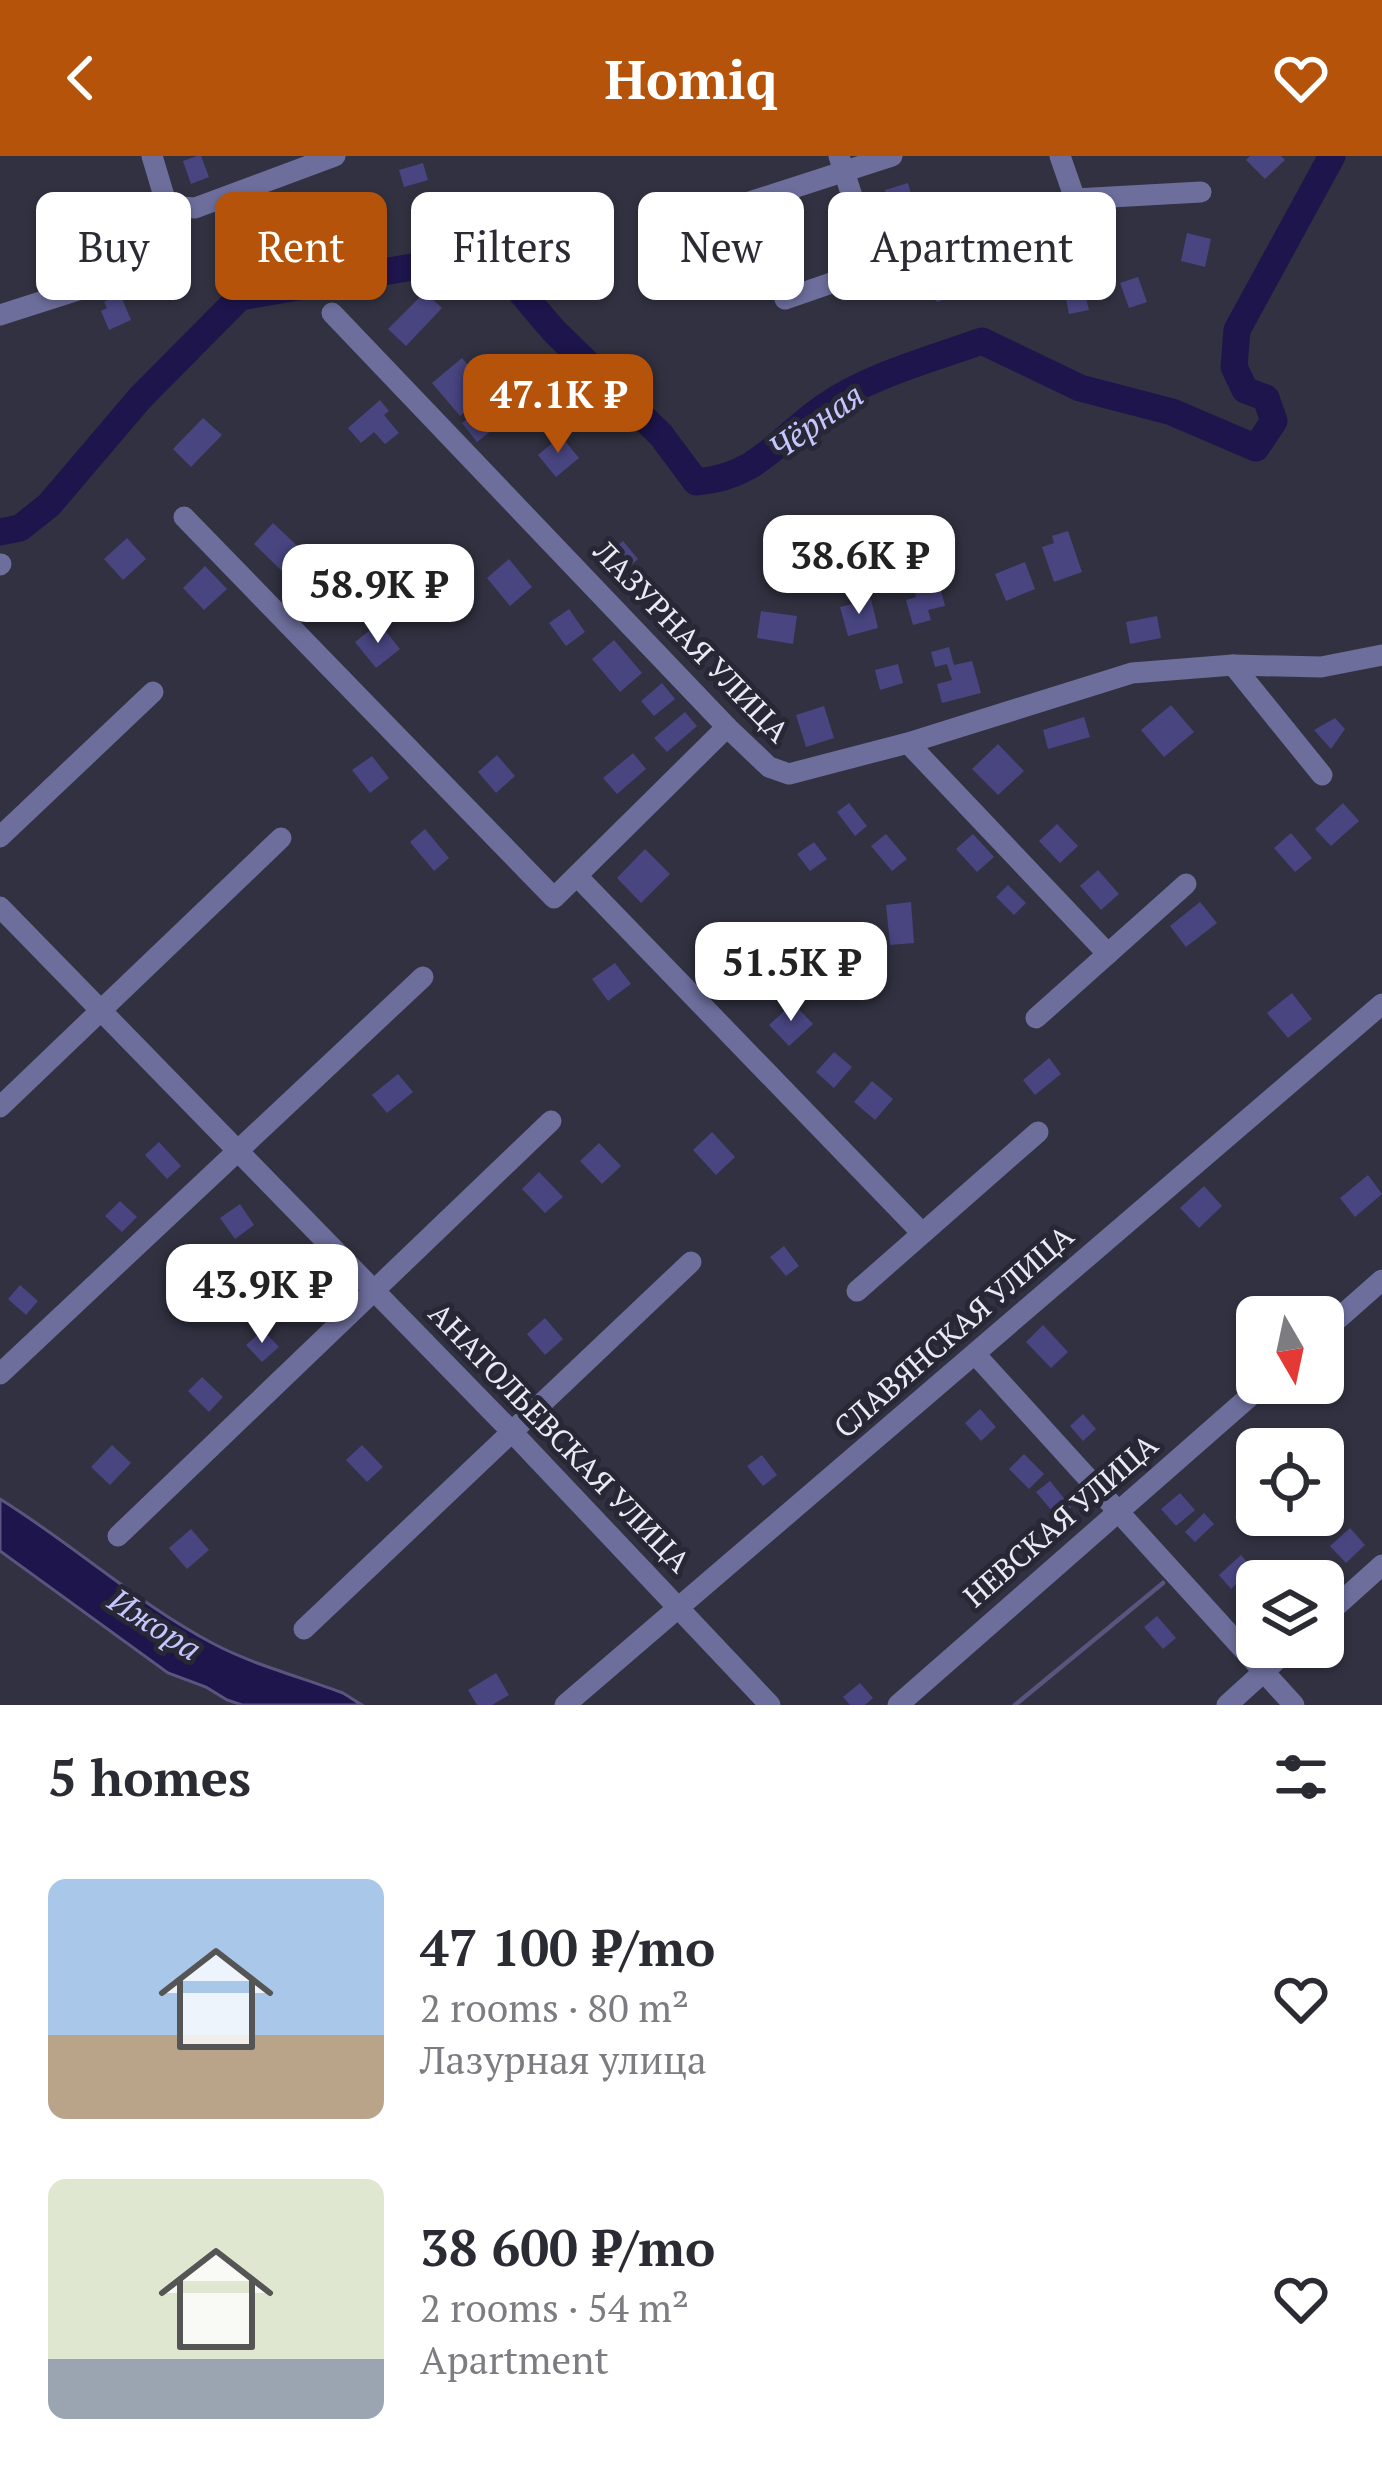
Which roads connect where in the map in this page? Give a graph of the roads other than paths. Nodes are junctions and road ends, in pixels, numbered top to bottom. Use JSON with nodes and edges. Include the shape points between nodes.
{"nodes":[{"id":1,"x":152,"y":156,"type":"edge"},
{"id":2,"x":334,"y":156,"type":"edge"},
{"id":3,"x":892,"y":156,"type":"edge"},
{"id":4,"x":1060,"y":156,"type":"edge"},
{"id":5,"x":842,"y":164,"type":"edge"},
{"id":6,"x":163,"y":192,"type":"edge"},
{"id":7,"x":769,"y":192,"type":"edge"},
{"id":8,"x":1073,"y":192,"type":"edge"},
{"id":9,"x":1201,"y":192,"type":"dead end"},
{"id":10,"x":1116,"y":197,"type":"edge"},
{"id":11,"x":191,"y":208,"type":"edge"},
{"id":12,"x":47,"y":300,"type":"edge"},
{"id":13,"x":332,"y":313,"type":"dead end"},
{"id":14,"x":0,"y":315,"type":"edge"},
{"id":15,"x":184,"y":517,"type":"dead end"},
{"id":16,"x":1382,"y":655,"type":"edge"},
{"id":17,"x":1233,"y":665,"type":"junction"},
{"id":18,"x":153,"y":692,"type":"dead end"},
{"id":19,"x":727,"y":727,"type":"junction"},
{"id":20,"x":908,"y":743,"type":"junction"},
{"id":21,"x":1322,"y":775,"type":"dead end"},
{"id":22,"x":0,"y":837,"type":"edge"},
{"id":23,"x":281,"y":838,"type":"dead end"},
{"id":24,"x":577,"y":876,"type":"junction"},
{"id":25,"x":1186,"y":884,"type":"dead end"},
{"id":26,"x":0,"y":907,"type":"edge"},
{"id":27,"x":1108,"y":954,"type":"junction"},
{"id":28,"x":424,"y":977,"type":"dead end"},
{"id":29,"x":1382,"y":1004,"type":"edge"},
{"id":30,"x":101,"y":1010,"type":"junction"},
{"id":31,"x":1036,"y":1018,"type":"dead end"},
{"id":32,"x":0,"y":1107,"type":"edge"},
{"id":33,"x":551,"y":1121,"type":"dead end"},
{"id":34,"x":1038,"y":1132,"type":"dead end"},
{"id":35,"x":238,"y":1150,"type":"junction"},
{"id":36,"x":921,"y":1232,"type":"junction"},
{"id":37,"x":691,"y":1262,"type":"dead end"},
{"id":38,"x":1382,"y":1280,"type":"edge"},
{"id":39,"x":375,"y":1290,"type":"junction"},
{"id":40,"x":857,"y":1291,"type":"dead end"},
{"id":41,"x":1344,"y":1313,"type":"edge"},
{"id":42,"x":975,"y":1354,"type":"junction"},
{"id":43,"x":0,"y":1374,"type":"edge"},
{"id":44,"x":1240,"y":1404,"type":"edge"},
{"id":45,"x":513,"y":1433,"type":"junction"},
{"id":46,"x":1117,"y":1513,"type":"junction"},
{"id":47,"x":118,"y":1536,"type":"dead end"},
{"id":48,"x":1382,"y":1565,"type":"edge"},
{"id":49,"x":1344,"y":1599,"type":"edge"},
{"id":50,"x":680,"y":1606,"type":"junction"},
{"id":51,"x":304,"y":1629,"type":"dead end"},
{"id":52,"x":1267,"y":1668,"type":"edge"},
{"id":53,"x":1263,"y":1672,"type":"junction"},
{"id":54,"x":565,"y":1705,"type":"edge"},
{"id":55,"x":770,"y":1705,"type":"edge"},
{"id":56,"x":898,"y":1705,"type":"edge"},
{"id":57,"x":1227,"y":1705,"type":"edge"},
{"id":58,"x":1294,"y":1705,"type":"edge"}],
"edges":[{"from":1,"to":6,"type":"street"},
{"from":2,"to":11,"type":"street"},
{"from":3,"to":5,"type":"street"},
{"from":4,"to":8,"type":"street"},
{"from":5,"to":7,"type":"street"},
{"from":9,"to":10,"type":"street"},
{"from":12,"to":14,"type":"street"},
{"from":13,"to":19,"type":"street","name":"ЛАЗУРНАЯ УЛИЦА"},
{"from":15,"to":24,"type":"street","via":[[554,898]]},
{"from":16,"to":17,"type":"street","name":"ЛАЗУРНАЯ УЛИЦА","via":[[1321,667]]},
{"from":17,"to":20,"type":"street","name":"ЛАЗУРНАЯ УЛИЦА","via":[[1132,673]]},
{"from":17,"to":21,"type":"street"},
{"from":18,"to":22,"type":"street"},
{"from":19,"to":20,"type":"street","name":"ЛАЗУРНАЯ УЛИЦА","via":[[789,775]]},
{"from":19,"to":24,"type":"street"},
{"from":20,"to":27,"type":"street"},
{"from":23,"to":30,"type":"street"},
{"from":24,"to":36,"type":"street"},
{"from":25,"to":27,"type":"street"},
{"from":26,"to":30,"type":"street","name":"АНАТОЛЬЕВСКАЯ УЛИЦА"},
{"from":27,"to":31,"type":"street"},
{"from":28,"to":35,"type":"street"},
{"from":29,"to":42,"type":"street","name":"СЛАВЯНСКАЯ УЛИЦА"},
{"from":30,"to":32,"type":"street"},
{"from":30,"to":35,"type":"street","name":"АНАТОЛЬЕВСКАЯ УЛИЦА"},
{"from":33,"to":39,"type":"street"},
{"from":34,"to":36,"type":"street"},
{"from":35,"to":39,"type":"street","name":"АНАТОЛЬЕВСКАЯ УЛИЦА"},
{"from":35,"to":43,"type":"street"},
{"from":36,"to":40,"type":"street"},
{"from":37,"to":45,"type":"street"},
{"from":38,"to":41,"type":"street"},
{"from":39,"to":45,"type":"street","name":"АНАТОЛЬЕВСКАЯ УЛИЦА"},
{"from":39,"to":47,"type":"street"},
{"from":42,"to":46,"type":"street"},
{"from":42,"to":50,"type":"street","name":"СЛАВЯНСКАЯ УЛИЦА"},
{"from":44,"to":46,"type":"street","name":"НЕВСКАЯ УЛИЦА"},
{"from":45,"to":50,"type":"street","name":"АНАТОЛЬЕВСКАЯ УЛИЦА"},
{"from":45,"to":51,"type":"street"},
{"from":46,"to":53,"type":"street"},
{"from":46,"to":56,"type":"street","name":"НЕВСКАЯ УЛИЦА"},
{"from":48,"to":49,"type":"street"},
{"from":50,"to":54,"type":"street","name":"СЛАВЯНСКАЯ УЛИЦА"},
{"from":50,"to":55,"type":"street","name":"АНАТОЛЬЕВСКАЯ УЛИЦА"},
{"from":52,"to":53,"type":"street"},
{"from":53,"to":57,"type":"street"},
{"from":53,"to":58,"type":"street"}]}
